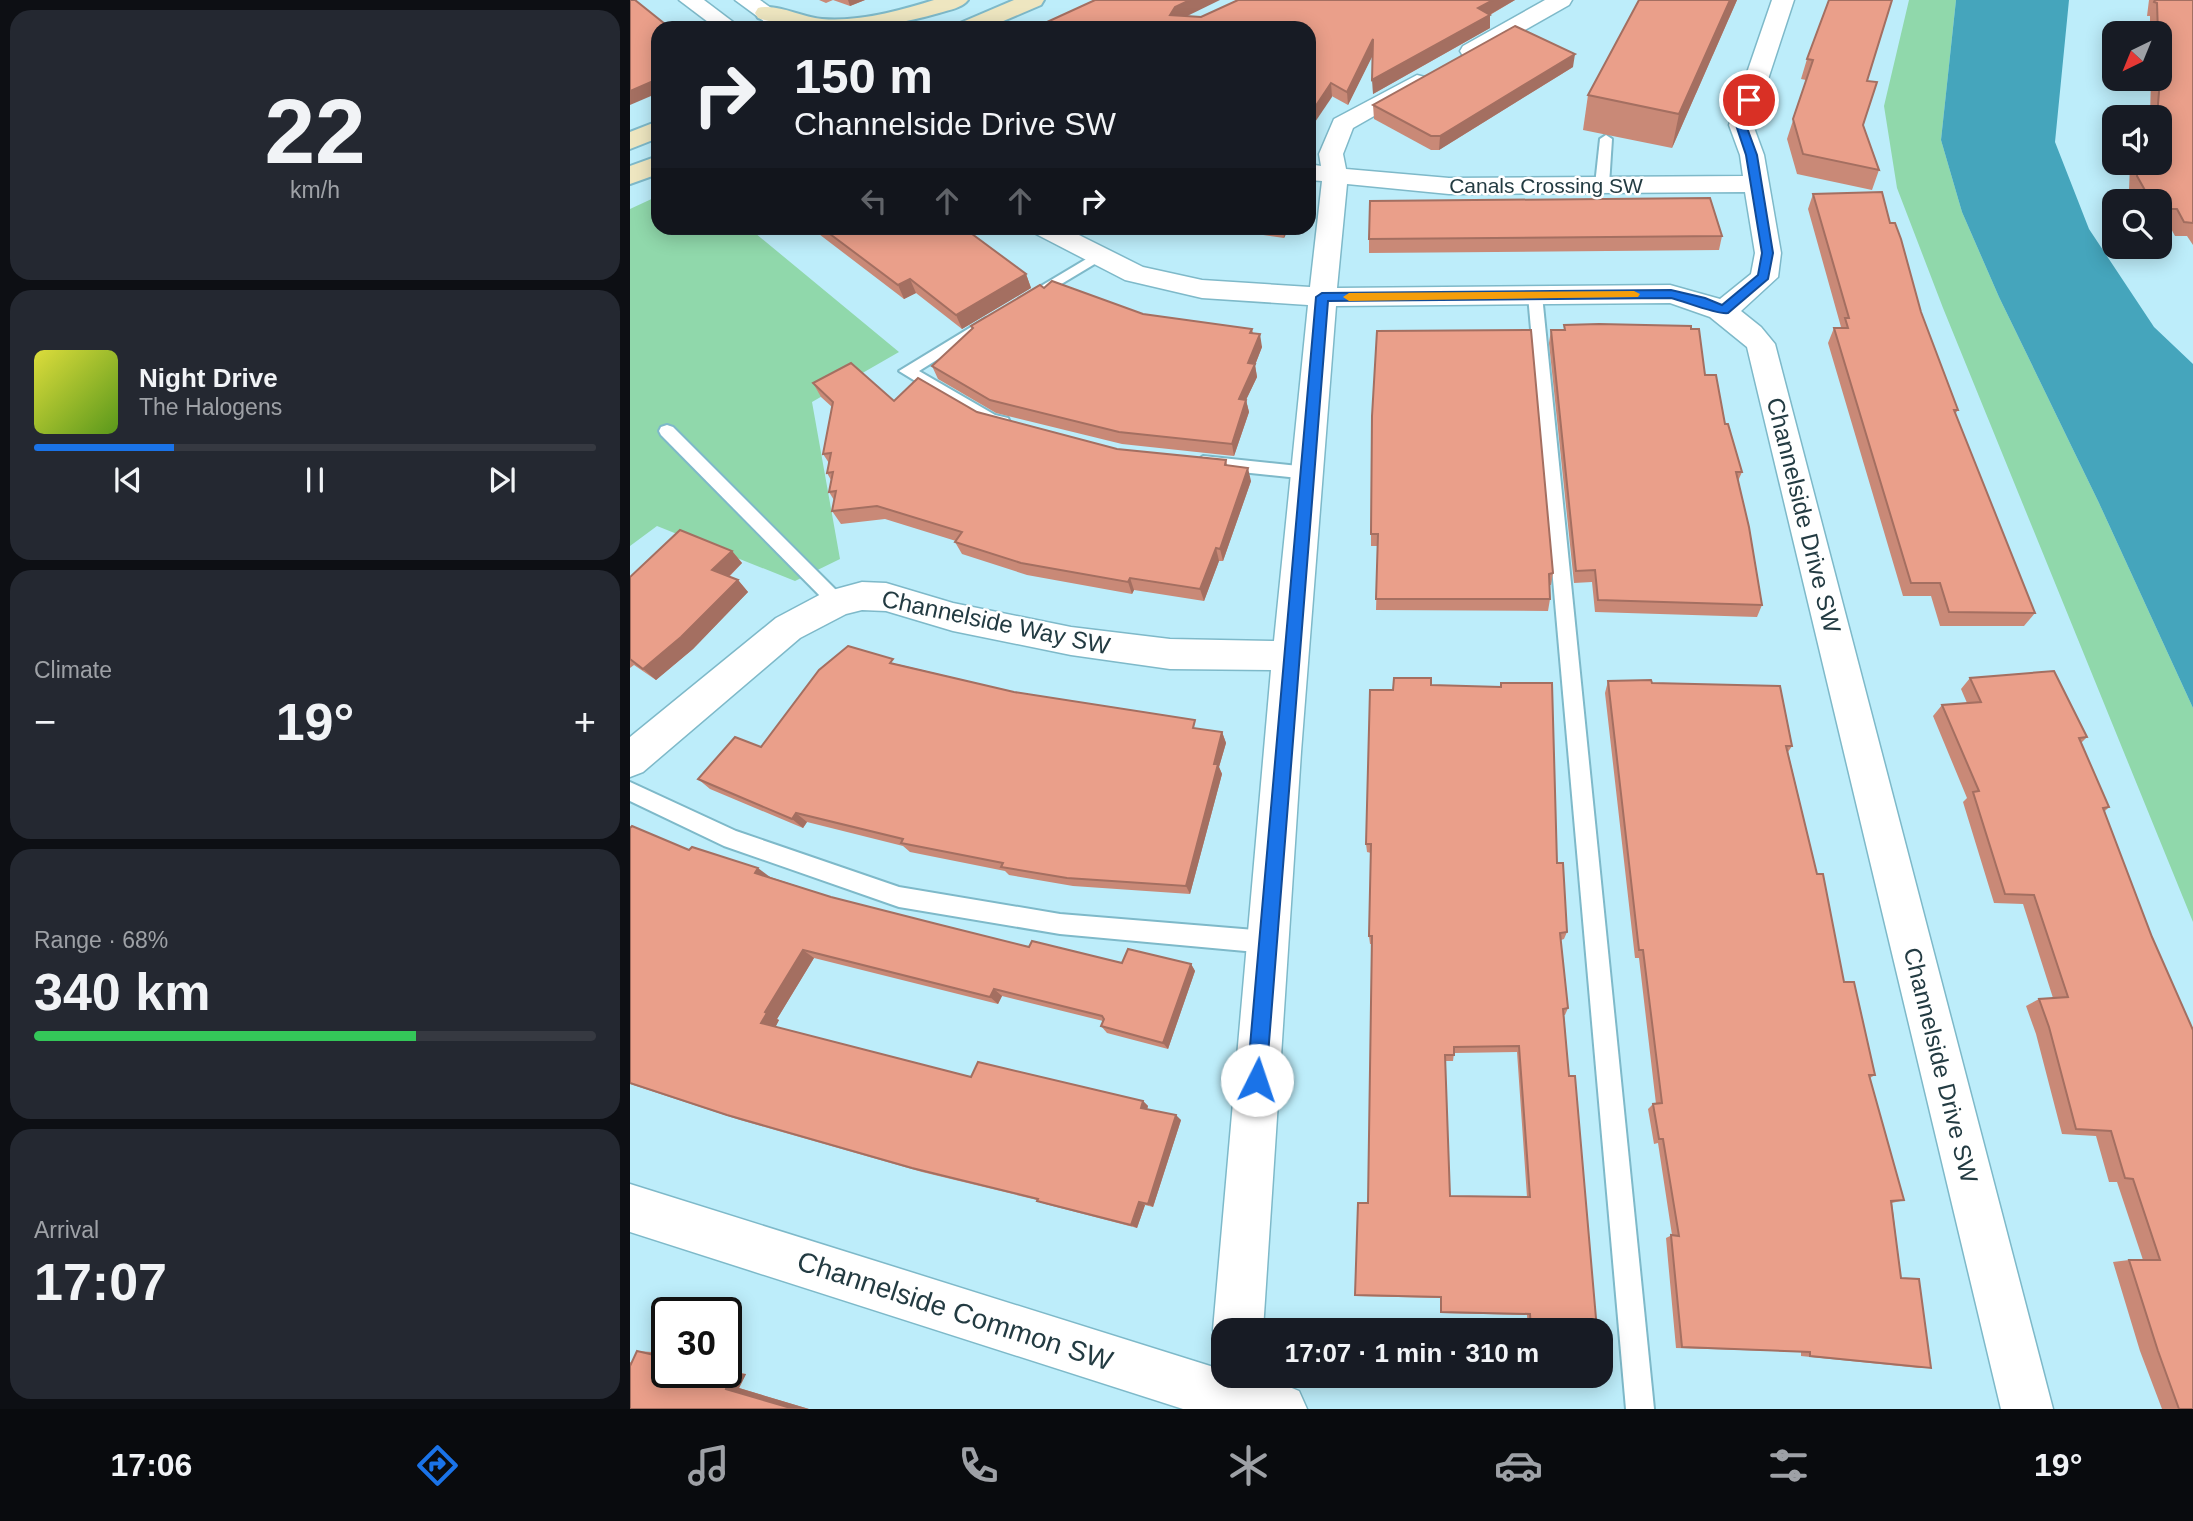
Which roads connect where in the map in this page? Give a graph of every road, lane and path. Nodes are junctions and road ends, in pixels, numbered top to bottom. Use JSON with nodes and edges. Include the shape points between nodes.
{"nodes":[{"id":1,"x":690,"y":0,"type":"edge"},
{"id":2,"x":746,"y":0,"type":"edge"},
{"id":3,"x":957,"y":0,"type":"edge"},
{"id":4,"x":963,"y":0,"type":"edge"},
{"id":5,"x":1033,"y":0,"type":"edge"},
{"id":6,"x":1562,"y":0,"type":"edge"},
{"id":7,"x":1783,"y":0,"type":"edge"},
{"id":8,"x":766,"y":13,"type":"junction"},
{"id":9,"x":720,"y":21,"type":"edge"},
{"id":10,"x":778,"y":21,"type":"edge"},
{"id":11,"x":792,"y":21,"type":"edge"},
{"id":12,"x":863,"y":21,"type":"edge"},
{"id":13,"x":914,"y":21,"type":"edge"},
{"id":14,"x":984,"y":21,"type":"edge"},
{"id":15,"x":1456,"y":60,"type":"edge"},
{"id":16,"x":1433,"y":73,"type":"edge"},
{"id":17,"x":651,"y":132,"type":"edge"},
{"id":18,"x":1606,"y":139,"type":"edge"},
{"id":19,"x":630,"y":141,"type":"edge"},
{"id":20,"x":651,"y":167,"type":"edge"},
{"id":21,"x":1316,"y":173,"type":"edge"},
{"id":22,"x":1335,"y":175,"type":"junction"},
{"id":23,"x":630,"y":176,"type":"edge"},
{"id":24,"x":1757,"y":184,"type":"junction"},
{"id":25,"x":1602,"y":185,"type":"junction"},
{"id":26,"x":1058,"y":235,"type":"edge"},
{"id":27,"x":1098,"y":256,"type":"junction"},
{"id":28,"x":1535,"y":295,"type":"junction"},
{"id":29,"x":1322,"y":297,"type":"junction"},
{"id":30,"x":1723,"y":311,"type":"junction"},
{"id":31,"x":1016,"y":425,"type":"edge"},
{"id":32,"x":667,"y":431,"type":"dead end"},
{"id":33,"x":1189,"y":460,"type":"edge"},
{"id":34,"x":1308,"y":473,"type":"junction"},
{"id":35,"x":837,"y":602,"type":"junction"},
{"id":36,"x":1291,"y":656,"type":"junction"},
{"id":37,"x":630,"y":760,"type":"edge"},
{"id":38,"x":630,"y":791,"type":"edge"},
{"id":39,"x":1267,"y":942,"type":"junction"},
{"id":40,"x":630,"y":1208,"type":"edge"},
{"id":41,"x":1239,"y":1318,"type":"edge"},
{"id":42,"x":1245,"y":1398,"type":"edge"},
{"id":43,"x":1640,"y":1409,"type":"edge"},
{"id":44,"x":2027,"y":1409,"type":"edge"}],
"edges":[{"from":1,"to":9,"type":"street"},
{"from":2,"to":8,"type":"street"},
{"from":3,"to":12,"type":"main road"},
{"from":4,"to":13,"type":"main road"},
{"from":5,"to":14,"type":"main road"},
{"from":6,"to":15,"type":"street"},
{"from":7,"to":24,"type":"street","via":[[1741,125]]},
{"from":8,"to":10,"type":"street"},
{"from":8,"to":11,"type":"main road"},
{"from":16,"to":22,"type":"street","via":[[1343,124],[1331,154]]},
{"from":17,"to":19,"type":"main road"},
{"from":18,"to":25,"type":"lane"},
{"from":20,"to":23,"type":"main road"},
{"from":21,"to":22,"type":"street","name":"Canals Crossing SW"},
{"from":22,"to":25,"type":"street","name":"Canals Crossing SW","via":[[1449,186]]},
{"from":22,"to":29,"type":"street"},
{"from":24,"to":25,"type":"street","name":"Canals Crossing SW"},
{"from":24,"to":30,"type":"street","via":[[1768,253],[1764,277]]},
{"from":26,"to":27,"type":"street","name":"Channelside Drive SW"},
{"from":27,"to":29,"type":"street","name":"Channelside Drive SW","via":[[1135,274],[1202,289]]},
{"from":27,"to":31,"type":"lane","via":[[907,371],[990,419]]},
{"from":28,"to":29,"type":"street","name":"Channelside Drive SW"},
{"from":28,"to":30,"type":"street","name":"Channelside Drive SW","via":[[1671,294]]},
{"from":28,"to":43,"type":"lane"},
{"from":29,"to":34,"type":"street"},
{"from":30,"to":44,"type":"street","name":"Channelside Drive SW","via":[[1761,344]]},
{"from":32,"to":35,"type":"lane"},
{"from":33,"to":34,"type":"lane"},
{"from":34,"to":36,"type":"street"},
{"from":35,"to":36,"type":"street","name":"Channelside Way SW","via":[[886,597],[953,617],[1071,641],[1170,654]]},
{"from":35,"to":37,"type":"street","name":"Channelside Way SW","via":[[788,628]]},
{"from":36,"to":39,"type":"street"},
{"from":38,"to":39,"type":"lane","via":[[731,839],[899,897],[1060,924]]},
{"from":39,"to":41,"type":"street"},
{"from":40,"to":42,"type":"street","name":"Channelside Common SW"}]}
